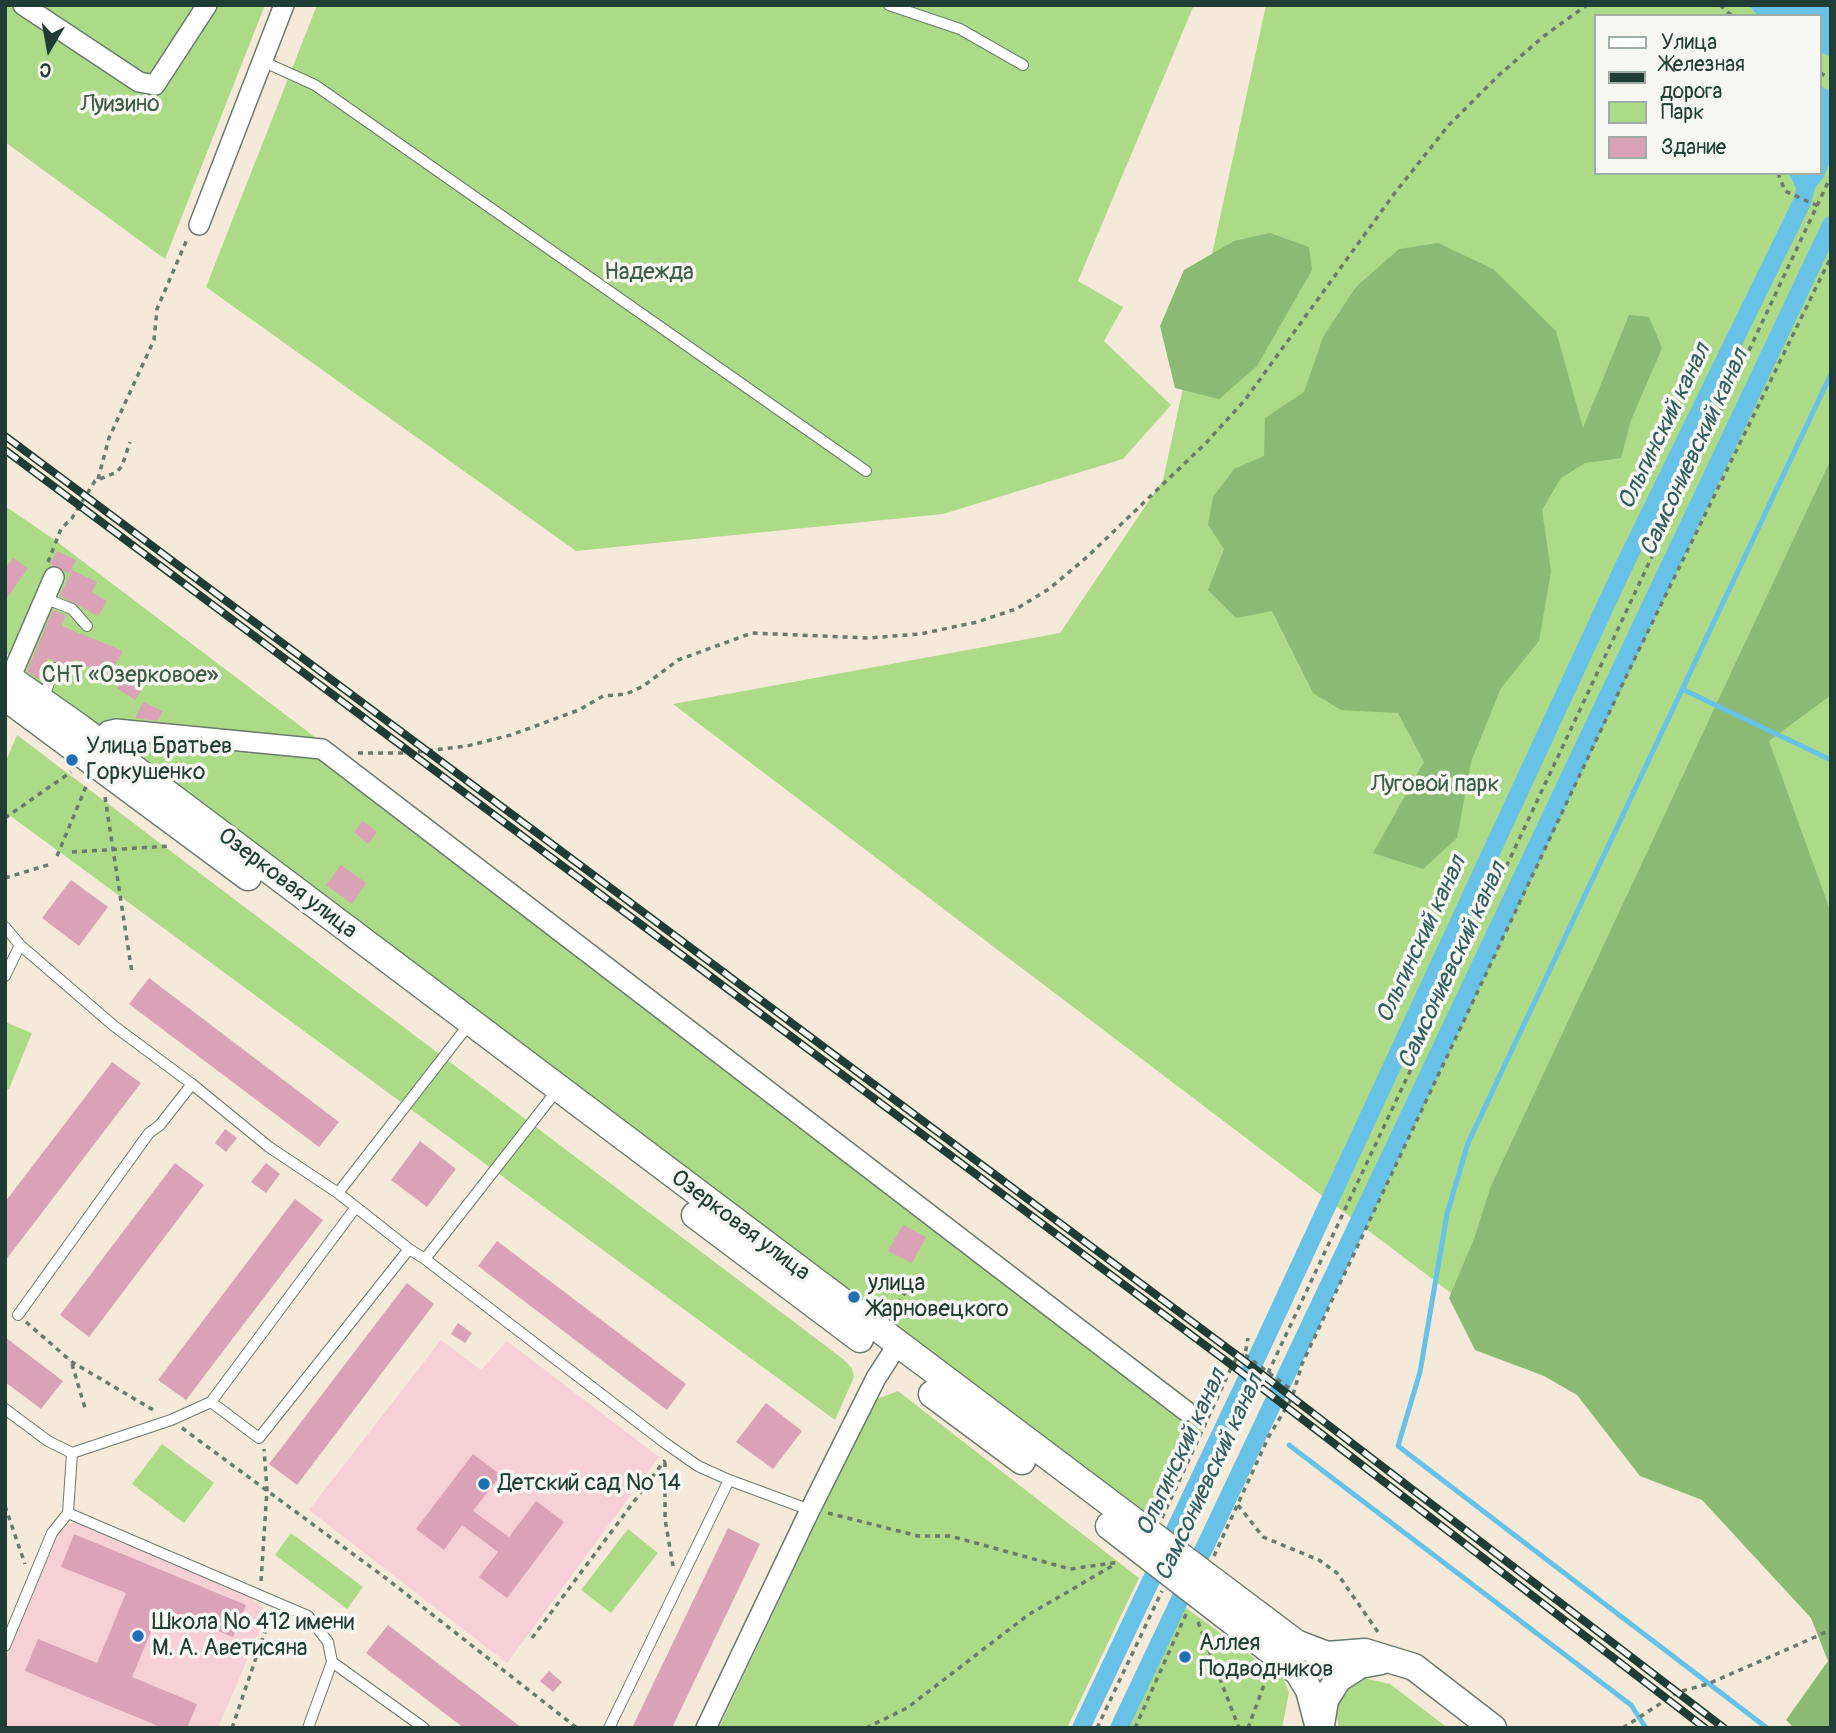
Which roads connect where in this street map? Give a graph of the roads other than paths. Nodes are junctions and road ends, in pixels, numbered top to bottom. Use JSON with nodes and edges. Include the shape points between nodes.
{"nodes":[{"id":1,"x":23,"y":5,"type":"edge"},
{"id":2,"x":206,"y":5,"type":"edge"},
{"id":3,"x":284,"y":5,"type":"edge"},
{"id":4,"x":889,"y":5,"type":"edge"},
{"id":5,"x":262,"y":61,"type":"junction"},
{"id":6,"x":1023,"y":65,"type":"dead end"},
{"id":7,"x":199,"y":225,"type":"road end"},
{"id":8,"x":866,"y":471,"type":"dead end"},
{"id":9,"x":54,"y":577,"type":"road end"},
{"id":10,"x":44,"y":598,"type":"junction"},
{"id":11,"x":87,"y":626,"type":"dead end"},
{"id":12,"x":54,"y":668,"type":"dead end"},
{"id":13,"x":7,"y":685,"type":"edge"},
{"id":14,"x":43,"y":701,"type":"junction"},
{"id":15,"x":97,"y":741,"type":"junction"},
{"id":16,"x":5,"y":927,"type":"edge"},
{"id":17,"x":20,"y":945,"type":"junction"},
{"id":18,"x":5,"y":976,"type":"edge"},
{"id":19,"x":465,"y":1030,"type":"junction"},
{"id":20,"x":192,"y":1084,"type":"junction"},
{"id":21,"x":552,"y":1096,"type":"junction"},
{"id":22,"x":338,"y":1193,"type":"junction"},
{"id":23,"x":356,"y":1207,"type":"junction"},
{"id":24,"x":409,"y":1249,"type":"junction"},
{"id":25,"x":425,"y":1259,"type":"junction"},
{"id":26,"x":18,"y":1315,"type":"road end"},
{"id":27,"x":893,"y":1352,"type":"junction"},
{"id":28,"x":211,"y":1402,"type":"junction"},
{"id":29,"x":5,"y":1409,"type":"edge"},
{"id":30,"x":1197,"y":1418,"type":"road end"},
{"id":31,"x":72,"y":1452,"type":"junction"},
{"id":32,"x":729,"y":1480,"type":"junction"},
{"id":33,"x":810,"y":1510,"type":"junction"},
{"id":34,"x":68,"y":1513,"type":"junction"},
{"id":35,"x":1200,"y":1601,"type":"junction"},
{"id":36,"x":5,"y":1646,"type":"edge"},
{"id":37,"x":1396,"y":1660,"type":"junction"},
{"id":38,"x":332,"y":1662,"type":"junction"},
{"id":39,"x":307,"y":1728,"type":"edge"},
{"id":40,"x":424,"y":1728,"type":"edge"},
{"id":41,"x":609,"y":1728,"type":"edge"},
{"id":42,"x":706,"y":1728,"type":"edge"},
{"id":43,"x":1320,"y":1728,"type":"edge"},
{"id":44,"x":1493,"y":1728,"type":"edge"}],
"edges":[{"from":1,"to":2,"type":"street","via":[[139,82],[155,85]]},
{"from":3,"to":5,"type":"street"},
{"from":4,"to":6,"type":"lane","via":[[960,29]]},
{"from":5,"to":7,"type":"street"},
{"from":5,"to":8,"type":"lane","via":[[315,85]]},
{"from":9,"to":10,"type":"street"},
{"from":10,"to":11,"type":"lane","via":[[72,609]]},
{"from":10,"to":13,"type":"street"},
{"from":12,"to":14,"type":"lane"},
{"from":13,"to":14,"type":"street","name":"Озерковая улица"},
{"from":13,"to":19,"type":"street","name":"Озерковая улица"},
{"from":14,"to":15,"type":"street","name":"Озерковая улица"},
{"from":15,"to":19,"type":"street","name":"Озерковая улица"},
{"from":15,"to":30,"type":"street","via":[[107,730],[116,729],[322,749]]},
{"from":16,"to":17,"type":"lane"},
{"from":17,"to":18,"type":"lane"},
{"from":17,"to":20,"type":"lane","via":[[114,1026]]},
{"from":19,"to":21,"type":"street","name":"Озерковая улица"},
{"from":19,"to":22,"type":"lane"},
{"from":20,"to":22,"type":"lane","via":[[269,1147]]},
{"from":20,"to":26,"type":"lane","via":[[149,1133]]},
{"from":21,"to":25,"type":"lane"},
{"from":21,"to":27,"type":"street","name":"Озерковая улица"},
{"from":22,"to":23,"type":"lane"},
{"from":23,"to":24,"type":"lane"},
{"from":23,"to":28,"type":"lane"},
{"from":24,"to":25,"type":"lane"},
{"from":24,"to":28,"type":"lane","via":[[259,1438]]},
{"from":25,"to":32,"type":"lane","via":[[665,1443]]},
{"from":27,"to":33,"type":"street"},
{"from":27,"to":35,"type":"street","name":"Озерковая улица"},
{"from":28,"to":31,"type":"lane"},
{"from":29,"to":31,"type":"lane","via":[[48,1441]]},
{"from":31,"to":34,"type":"lane"},
{"from":32,"to":33,"type":"lane"},
{"from":32,"to":41,"type":"lane"},
{"from":33,"to":42,"type":"street"},
{"from":34,"to":36,"type":"lane","via":[[52,1533]]},
{"from":34,"to":38,"type":"lane","via":[[308,1616],[328,1642]]},
{"from":35,"to":37,"type":"street","name":"Озерковая улица","via":[[1317,1654],[1365,1652]]},
{"from":35,"to":43,"type":"street","name":"Озерковая улица","via":[[1298,1672],[1309,1690]]},
{"from":37,"to":43,"type":"street","via":[[1374,1661],[1338,1679],[1321,1712]]},
{"from":37,"to":44,"type":"street","name":"Озерковая улица","via":[[1429,1676]]},
{"from":38,"to":39,"type":"lane"},
{"from":38,"to":40,"type":"lane"}]}
